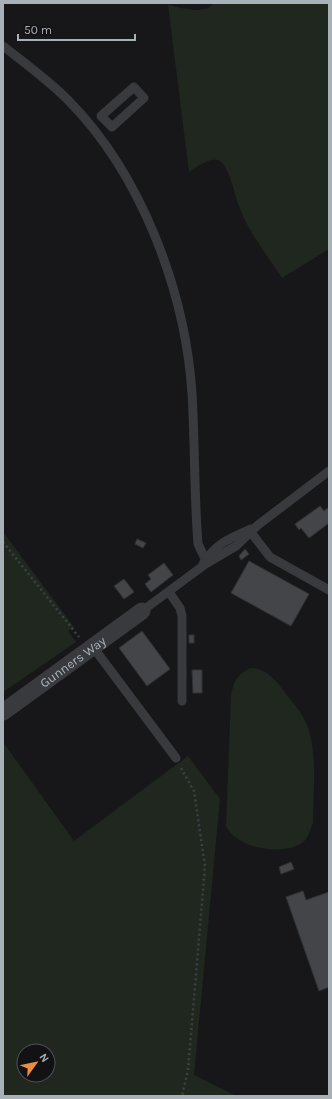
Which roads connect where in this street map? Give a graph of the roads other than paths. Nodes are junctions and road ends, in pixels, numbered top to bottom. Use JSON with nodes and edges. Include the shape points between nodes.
{"nodes":[{"id":1,"x":3,"y":46,"type":"edge"},
{"id":2,"x":106,"y":121,"type":"junction"},
{"id":3,"x":94,"y":130,"type":"junction"},
{"id":4,"x":329,"y":471,"type":"edge"},
{"id":5,"x":249,"y":531,"type":"junction"},
{"id":6,"x":206,"y":562,"type":"junction"},
{"id":7,"x":329,"y":590,"type":"edge"},
{"id":8,"x":169,"y":592,"type":"junction"},
{"id":9,"x":142,"y":611,"type":"joint"},
{"id":10,"x":93,"y":647,"type":"junction"},
{"id":11,"x":182,"y":701,"type":"dead end"},
{"id":12,"x":3,"y":712,"type":"edge"},
{"id":13,"x":176,"y":758,"type":"road end"}],
"edges":[{"from":1,"to":3,"type":"lane","via":[[60,92]]},
{"from":2,"to":2,"type":"lane","via":[[112,128],[144,98],[134,87],[101,116]]},
{"from":2,"to":3,"type":"lane"},
{"from":3,"to":6,"type":"lane","via":[[138,200],[172,284],[190,379],[198,540]]},
{"from":4,"to":5,"type":"lane"},
{"from":5,"to":6,"type":"lane","via":[[236,546]]},
{"from":5,"to":7,"type":"lane","via":[[270,557]]},
{"from":6,"to":8,"type":"lane"},
{"from":8,"to":9,"type":"lane"},
{"from":8,"to":11,"type":"lane","via":[[180,608],[182,616]]},
{"from":9,"to":10,"type":"street","name":"Gunners Way"},
{"from":10,"to":12,"type":"street","name":"Gunners Way"},
{"from":10,"to":13,"type":"lane"}]}
